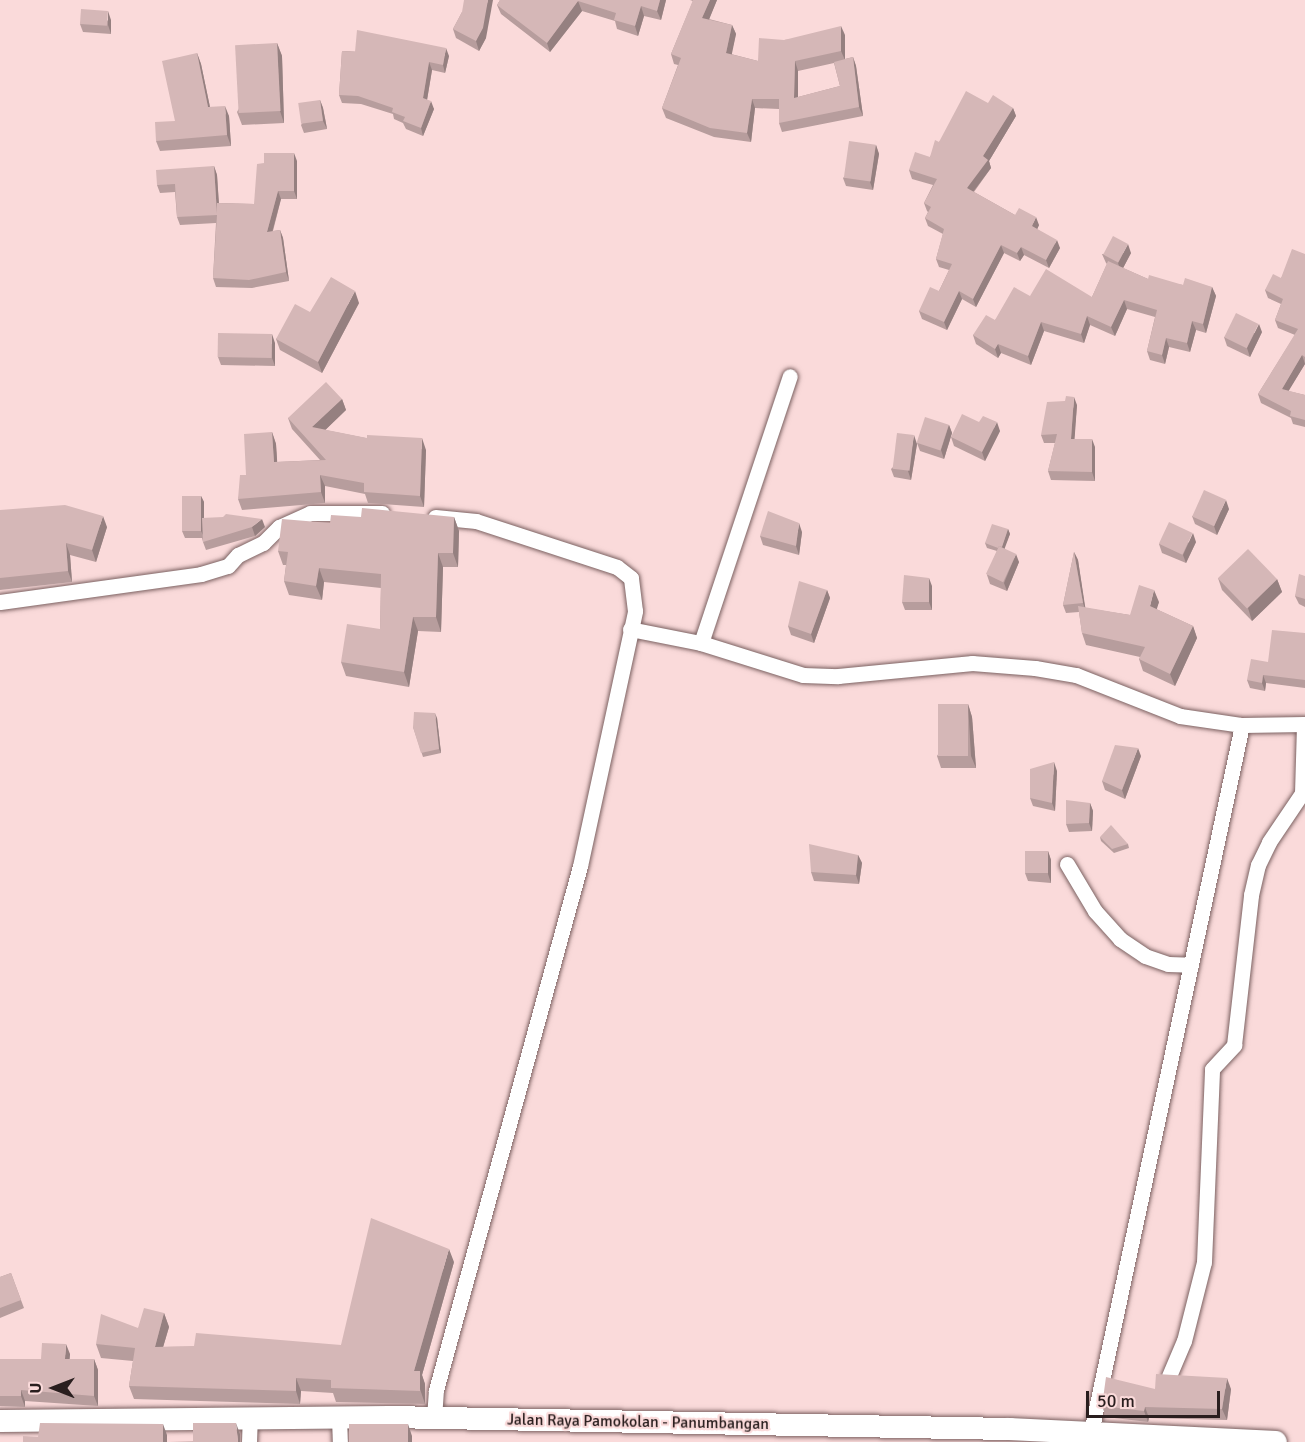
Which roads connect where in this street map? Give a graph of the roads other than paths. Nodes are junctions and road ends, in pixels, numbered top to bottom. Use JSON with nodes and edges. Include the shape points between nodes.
{"nodes":[{"id":1,"x":790,"y":376,"type":"dead end"},
{"id":2,"x":395,"y":514,"type":"edge"},
{"id":3,"x":418,"y":516,"type":"edge"},
{"id":4,"x":0,"y":602,"type":"edge"},
{"id":5,"x":630,"y":629,"type":"junction"},
{"id":6,"x":701,"y":643,"type":"junction"},
{"id":7,"x":1304,"y":724,"type":"edge"},
{"id":8,"x":1242,"y":725,"type":"junction"},
{"id":9,"x":1067,"y":864,"type":"dead end"},
{"id":10,"x":1191,"y":965,"type":"junction"},
{"id":11,"x":1169,"y":1376,"type":"edge"},
{"id":12,"x":339,"y":1417,"type":"junction"},
{"id":13,"x":250,"y":1418,"type":"junction"},
{"id":14,"x":434,"y":1418,"type":"junction"},
{"id":15,"x":0,"y":1421,"type":"edge"},
{"id":16,"x":1091,"y":1432,"type":"junction"},
{"id":17,"x":249,"y":1442,"type":"edge"},
{"id":18,"x":339,"y":1442,"type":"edge"},
{"id":19,"x":1276,"y":1442,"type":"edge"}],
"edges":[{"from":1,"to":6,"type":"street"},
{"from":2,"to":4,"type":"street","via":[[310,513],[279,527],[228,566],[201,574]]},
{"from":3,"to":5,"type":"street","via":[[476,521],[618,567],[631,578],[635,611]]},
{"from":5,"to":6,"type":"street"},
{"from":5,"to":14,"type":"street","via":[[580,866],[436,1390]]},
{"from":6,"to":8,"type":"street","via":[[819,677],[972,663],[1035,668],[1076,675],[1180,716]]},
{"from":7,"to":8,"type":"street"},
{"from":7,"to":11,"type":"street","via":[[1302,793],[1258,865],[1234,1045],[1212,1069],[1204,1262],[1184,1341]]},
{"from":8,"to":10,"type":"street"},
{"from":9,"to":10,"type":"street","via":[[1095,911],[1120,939],[1145,956],[1168,964]]},
{"from":10,"to":16,"type":"street"},
{"from":12,"to":13,"type":"main road","name":"Jalan Raya Pamokolan - Panumbangan"},
{"from":12,"to":14,"type":"main road","name":"Jalan Raya Pamokolan - Panumbangan"},
{"from":12,"to":18,"type":"street"},
{"from":13,"to":15,"type":"main road","name":"Jalan Raya Pamokolan - Panumbangan"},
{"from":13,"to":17,"type":"street"},
{"from":14,"to":16,"type":"main road","name":"Jalan Raya Pamokolan - Panumbangan"},
{"from":16,"to":19,"type":"main road","name":"Jalan Raya Pamokolan - Panumbangan"}]}
